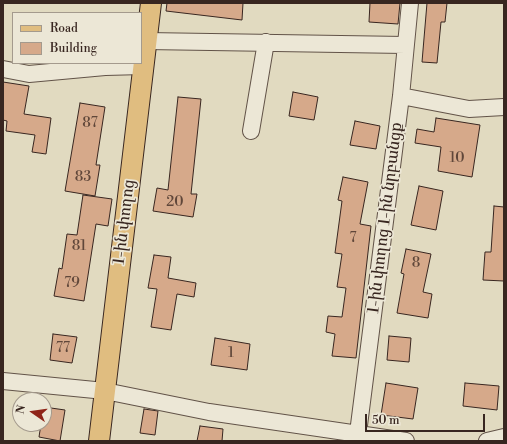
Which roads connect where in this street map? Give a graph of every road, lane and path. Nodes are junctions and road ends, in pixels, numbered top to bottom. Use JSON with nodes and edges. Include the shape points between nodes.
{"nodes":[{"id":1,"x":151,"y":3,"type":"edge"},
{"id":2,"x":410,"y":3,"type":"edge"},
{"id":3,"x":146,"y":41,"type":"junction"},
{"id":4,"x":266,"y":42,"type":"junction"},
{"id":5,"x":405,"y":45,"type":"junction"},
{"id":6,"x":143,"y":66,"type":"junction"},
{"id":7,"x":3,"y":69,"type":"edge"},
{"id":8,"x":401,"y":96,"type":"junction"},
{"id":9,"x":504,"y":107,"type":"edge"},
{"id":10,"x":251,"y":131,"type":"dead end"},
{"id":11,"x":3,"y":381,"type":"edge"},
{"id":12,"x":105,"y":390,"type":"junction"},
{"id":13,"x":360,"y":437,"type":"edge"},
{"id":14,"x":504,"y":437,"type":"edge"},
{"id":15,"x":99,"y":441,"type":"edge"},
{"id":16,"x":406,"y":441,"type":"edge"},
{"id":17,"x":487,"y":441,"type":"edge"}],
"edges":[{"from":1,"to":3,"type":"main road","name":"1-ին փողոց"},
{"from":2,"to":5,"type":"street","name":"1-ին փողոց 1-ին նրբանցք"},
{"from":3,"to":4,"type":"street"},
{"from":3,"to":6,"type":"main road","name":"1-ին փողոց"},
{"from":4,"to":5,"type":"street"},
{"from":4,"to":10,"type":"street"},
{"from":5,"to":8,"type":"street","name":"1-ին փողոց 1-ին նրբանցք"},
{"from":6,"to":7,"type":"street","via":[[29,74]]},
{"from":6,"to":12,"type":"main road","name":"1-ին փողոց"},
{"from":8,"to":9,"type":"street","via":[[469,109]]},
{"from":8,"to":13,"type":"street","name":"1-ին փողոց 1-ին նրբանցք"},
{"from":11,"to":12,"type":"street"},
{"from":12,"to":13,"type":"street","via":[[210,412]]},
{"from":12,"to":15,"type":"main road","name":"1-ին փողոց"},
{"from":13,"to":16,"type":"street"},
{"from":14,"to":17,"type":"street"}]}
